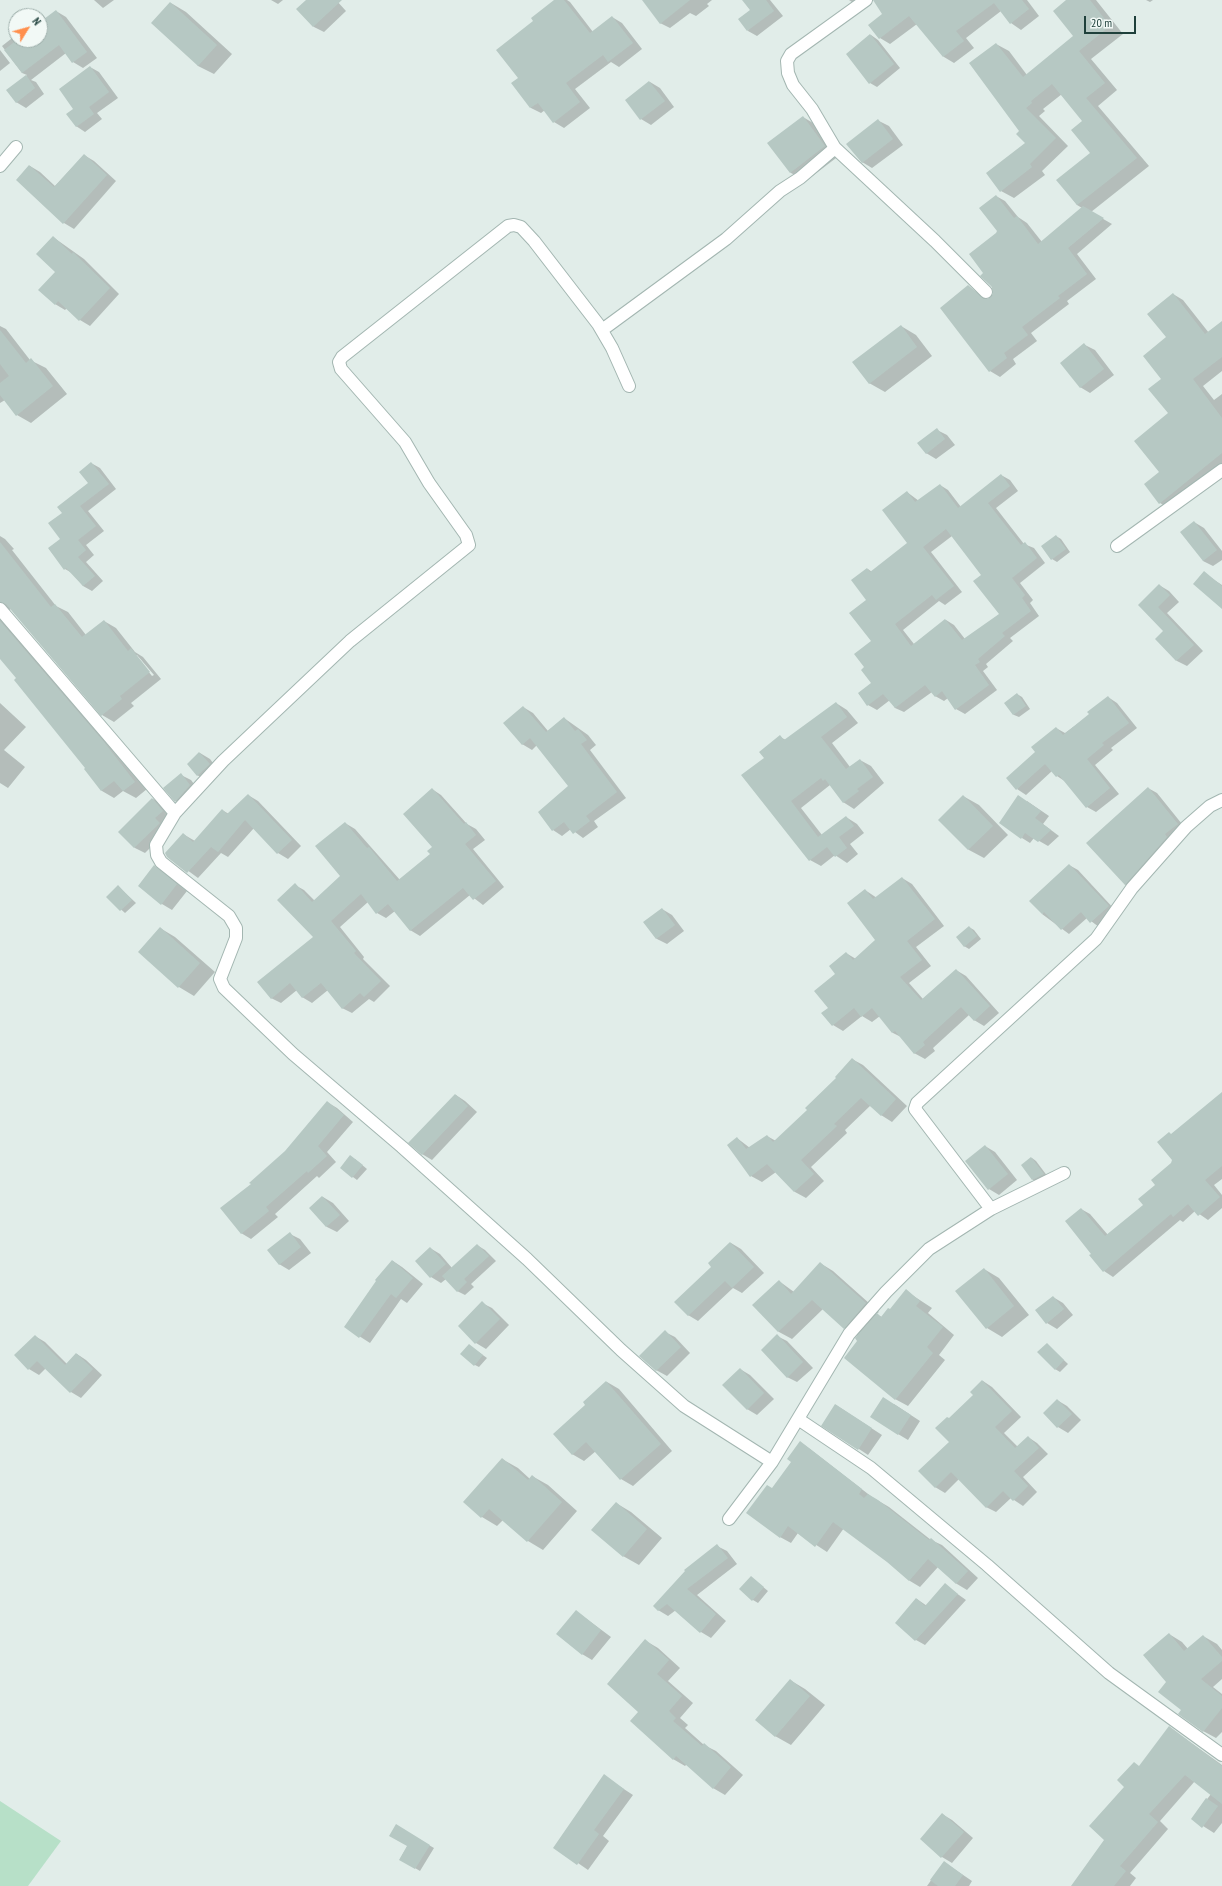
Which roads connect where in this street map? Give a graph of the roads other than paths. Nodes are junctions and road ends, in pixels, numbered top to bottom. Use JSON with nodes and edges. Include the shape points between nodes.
{"nodes":[{"id":1,"x":866,"y":0,"type":"edge"},
{"id":2,"x":16,"y":147,"type":"dead end"},
{"id":3,"x":835,"y":148,"type":"junction"},
{"id":4,"x":0,"y":166,"type":"edge"},
{"id":5,"x":986,"y":292,"type":"dead end"},
{"id":6,"x":602,"y":330,"type":"junction"},
{"id":7,"x":629,"y":386,"type":"dead end"},
{"id":8,"x":1222,"y":470,"type":"edge"},
{"id":9,"x":1117,"y":546,"type":"dead end"},
{"id":10,"x":0,"y":609,"type":"edge"},
{"id":11,"x":1222,"y":800,"type":"edge"},
{"id":12,"x":175,"y":813,"type":"junction"},
{"id":13,"x":1064,"y":1173,"type":"dead end"},
{"id":14,"x":991,"y":1209,"type":"junction"},
{"id":15,"x":798,"y":1419,"type":"junction"},
{"id":16,"x":772,"y":1462,"type":"junction"},
{"id":17,"x":729,"y":1519,"type":"dead end"},
{"id":18,"x":1222,"y":1755,"type":"edge"}],
"edges":[{"from":1,"to":3,"type":"street","via":[[806,42],[791,54],[787,61],[793,86],[812,108]]},
{"from":2,"to":4,"type":"street"},
{"from":3,"to":5,"type":"street"},
{"from":3,"to":6,"type":"street","via":[[800,178],[780,191],[726,239]]},
{"from":6,"to":7,"type":"street"},
{"from":6,"to":12,"type":"street","via":[[534,241],[521,227],[514,225],[508,226],[342,357],[339,362],[341,369],[405,442],[429,483],[466,535],[469,545],[350,641],[223,761]]},
{"from":8,"to":9,"type":"street"},
{"from":10,"to":12,"type":"street"},
{"from":11,"to":14,"type":"street","via":[[1210,806],[1186,827],[1132,888],[1096,939],[917,1103],[915,1109]]},
{"from":12,"to":16,"type":"street","via":[[156,845],[157,854],[161,862],[229,916],[236,928],[236,938],[220,979],[224,988],[293,1054],[527,1259],[621,1350],[684,1406]]},
{"from":13,"to":14,"type":"street"},
{"from":14,"to":15,"type":"street","via":[[929,1249],[886,1292],[849,1334]]},
{"from":15,"to":16,"type":"street"},
{"from":15,"to":18,"type":"street","via":[[871,1468],[987,1565],[1109,1673]]},
{"from":16,"to":17,"type":"street"}]}
